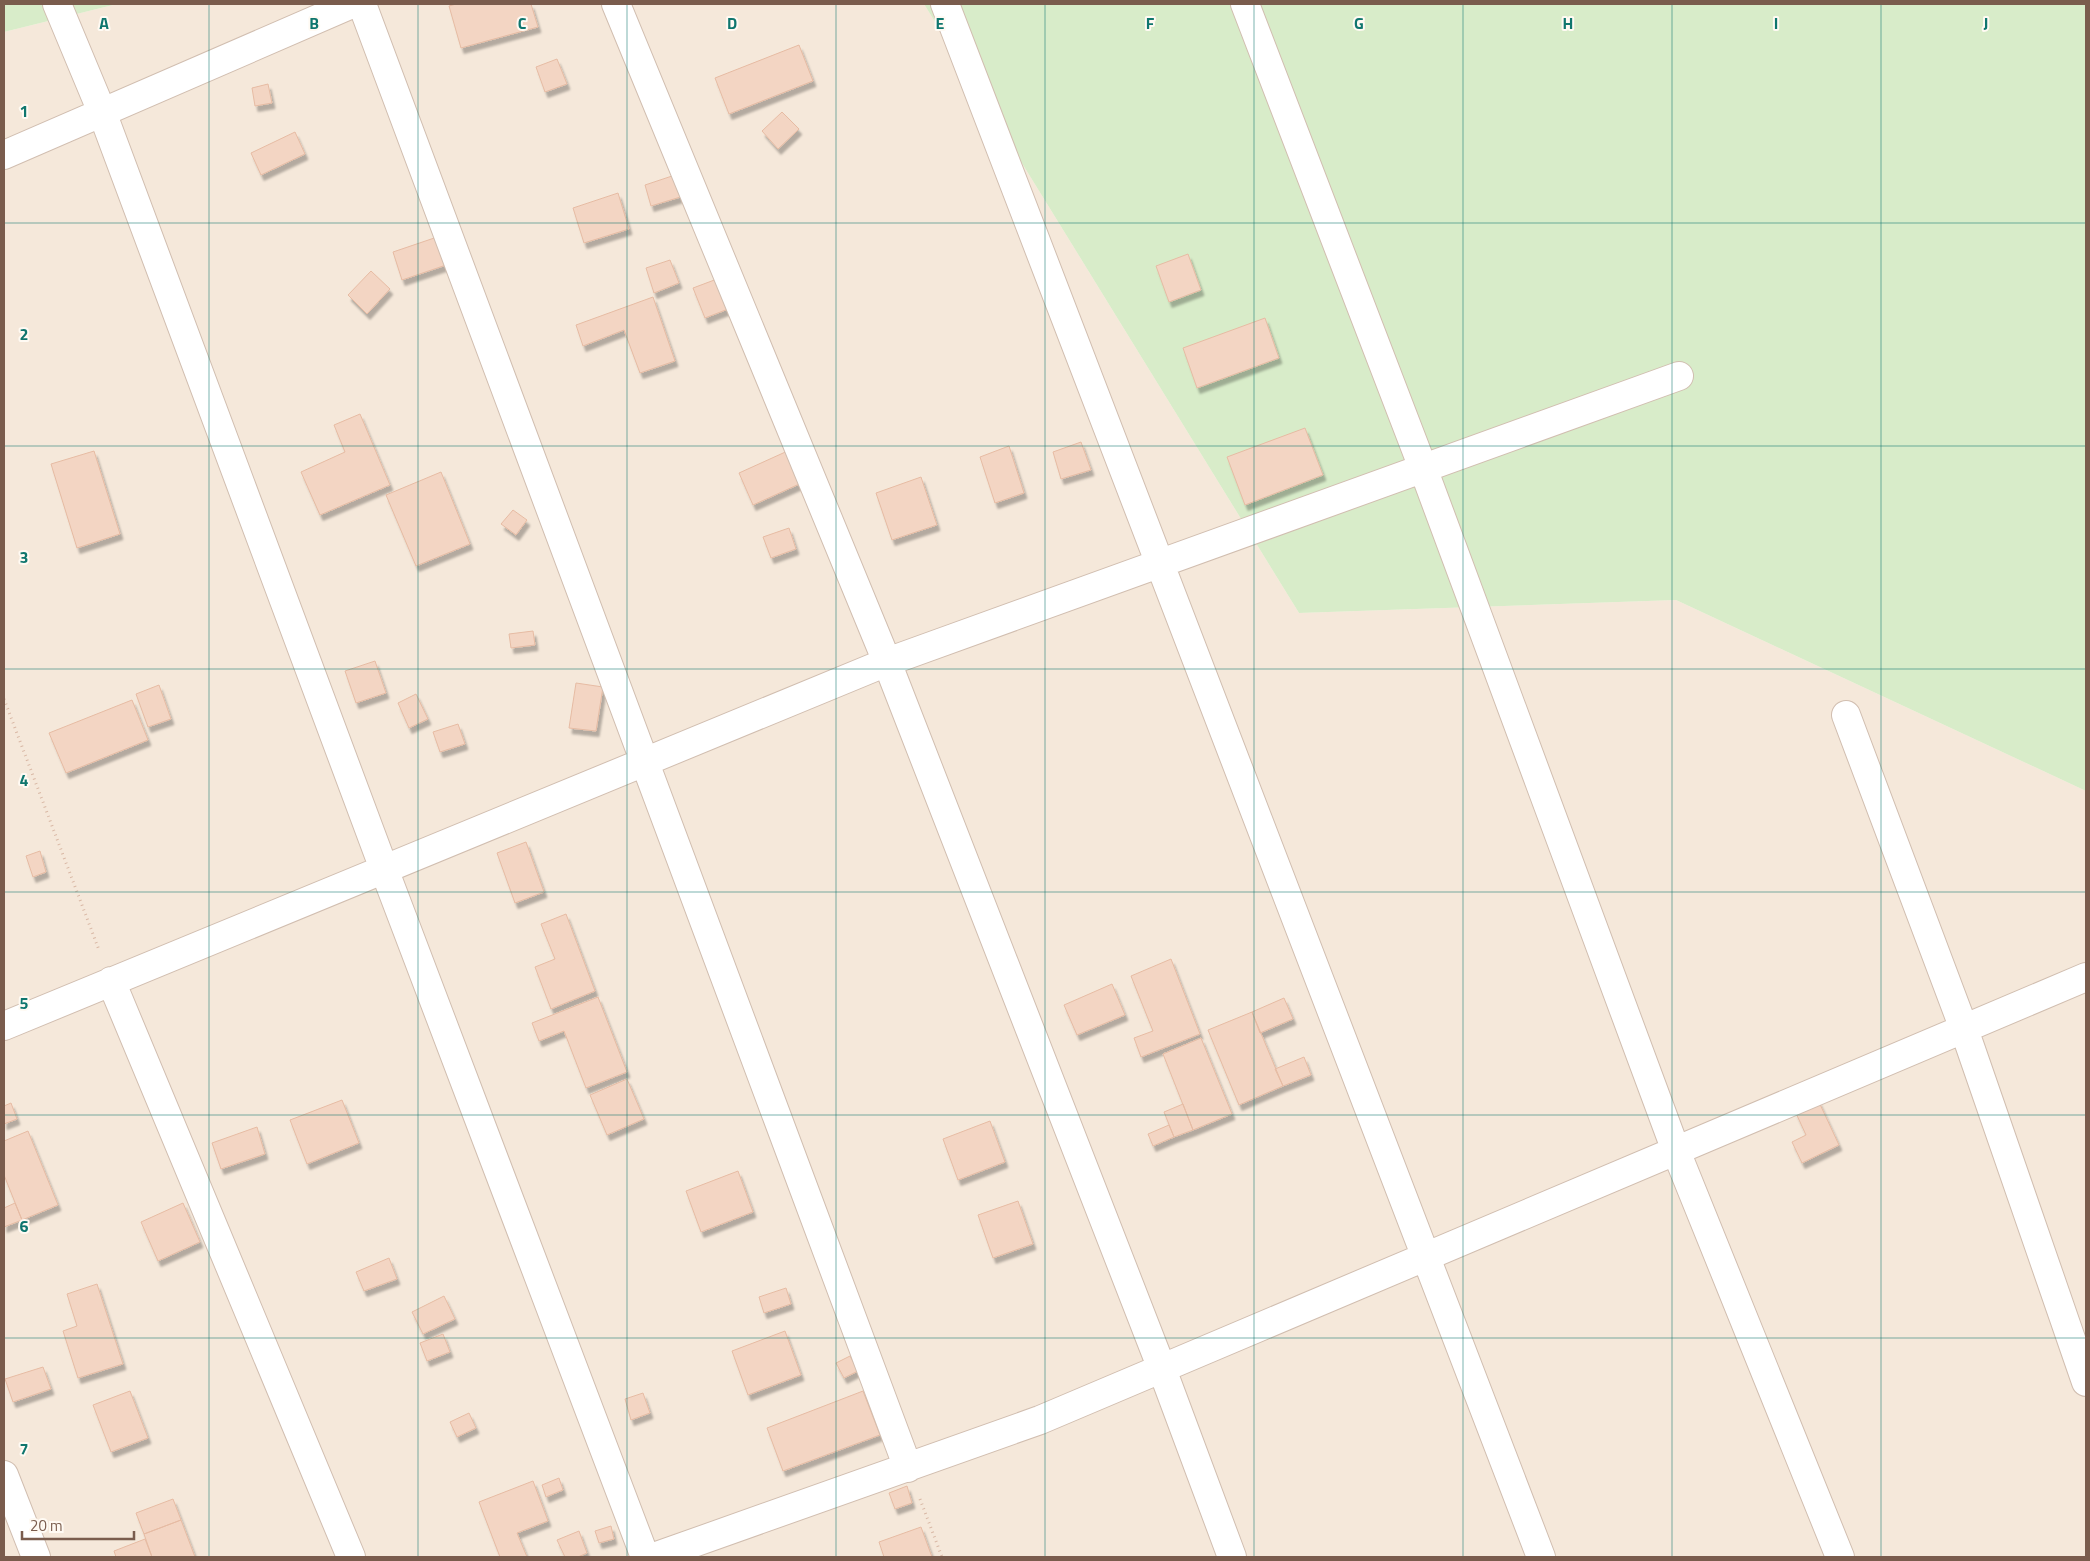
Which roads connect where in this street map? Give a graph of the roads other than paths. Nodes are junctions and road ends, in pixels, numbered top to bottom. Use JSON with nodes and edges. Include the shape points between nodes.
{"nodes":[{"id":1,"x":57,"y":4,"type":"edge"},
{"id":2,"x":352,"y":4,"type":"edge"},
{"id":3,"x":362,"y":4,"type":"edge"},
{"id":4,"x":616,"y":4,"type":"edge"},
{"id":5,"x":945,"y":4,"type":"edge"},
{"id":6,"x":1245,"y":4,"type":"edge"},
{"id":7,"x":102,"y":112,"type":"junction"},
{"id":8,"x":4,"y":155,"type":"edge"},
{"id":9,"x":1679,"y":376,"type":"dead end"},
{"id":10,"x":1423,"y":468,"type":"junction"},
{"id":11,"x":1160,"y":563,"type":"junction"},
{"id":12,"x":888,"y":662,"type":"junction"},
{"id":13,"x":1846,"y":715,"type":"dead end"},
{"id":14,"x":644,"y":762,"type":"junction"},
{"id":15,"x":384,"y":869,"type":"junction"},
{"id":16,"x":2086,"y":978,"type":"edge"},
{"id":17,"x":111,"y":981,"type":"junction"},
{"id":18,"x":4,"y":1026,"type":"edge"},
{"id":19,"x":1964,"y":1029,"type":"junction"},
{"id":20,"x":1676,"y":1151,"type":"junction"},
{"id":21,"x":1426,"y":1257,"type":"junction"},
{"id":22,"x":1162,"y":1368,"type":"junction"},
{"id":23,"x":2086,"y":1382,"type":"edge"},
{"id":24,"x":908,"y":1468,"type":"junction"},
{"id":25,"x":4,"y":1475,"type":"edge"},
{"id":26,"x":36,"y":1557,"type":"edge"},
{"id":27,"x":351,"y":1557,"type":"edge"},
{"id":28,"x":645,"y":1557,"type":"edge"},
{"id":29,"x":654,"y":1557,"type":"edge"},
{"id":30,"x":1232,"y":1557,"type":"edge"},
{"id":31,"x":1541,"y":1557,"type":"edge"},
{"id":32,"x":1840,"y":1557,"type":"edge"}],
"edges":[{"from":1,"to":7,"type":"street"},
{"from":2,"to":7,"type":"street"},
{"from":3,"to":14,"type":"street"},
{"from":4,"to":12,"type":"street"},
{"from":5,"to":11,"type":"street"},
{"from":6,"to":10,"type":"street"},
{"from":7,"to":8,"type":"street"},
{"from":7,"to":15,"type":"street"},
{"from":9,"to":10,"type":"street"},
{"from":10,"to":11,"type":"street"},
{"from":10,"to":20,"type":"street"},
{"from":11,"to":12,"type":"street"},
{"from":11,"to":21,"type":"street"},
{"from":12,"to":14,"type":"street"},
{"from":12,"to":22,"type":"street"},
{"from":13,"to":19,"type":"street"},
{"from":14,"to":15,"type":"street"},
{"from":14,"to":24,"type":"street"},
{"from":15,"to":17,"type":"street"},
{"from":15,"to":28,"type":"street"},
{"from":16,"to":19,"type":"street"},
{"from":17,"to":18,"type":"street"},
{"from":17,"to":27,"type":"street"},
{"from":19,"to":20,"type":"street"},
{"from":19,"to":23,"type":"street"},
{"from":20,"to":21,"type":"street"},
{"from":20,"to":32,"type":"street"},
{"from":21,"to":22,"type":"street"},
{"from":21,"to":31,"type":"street"},
{"from":22,"to":24,"type":"street","via":[[1040,1420]]},
{"from":22,"to":30,"type":"street"},
{"from":24,"to":29,"type":"street"},
{"from":25,"to":26,"type":"street"}]}
